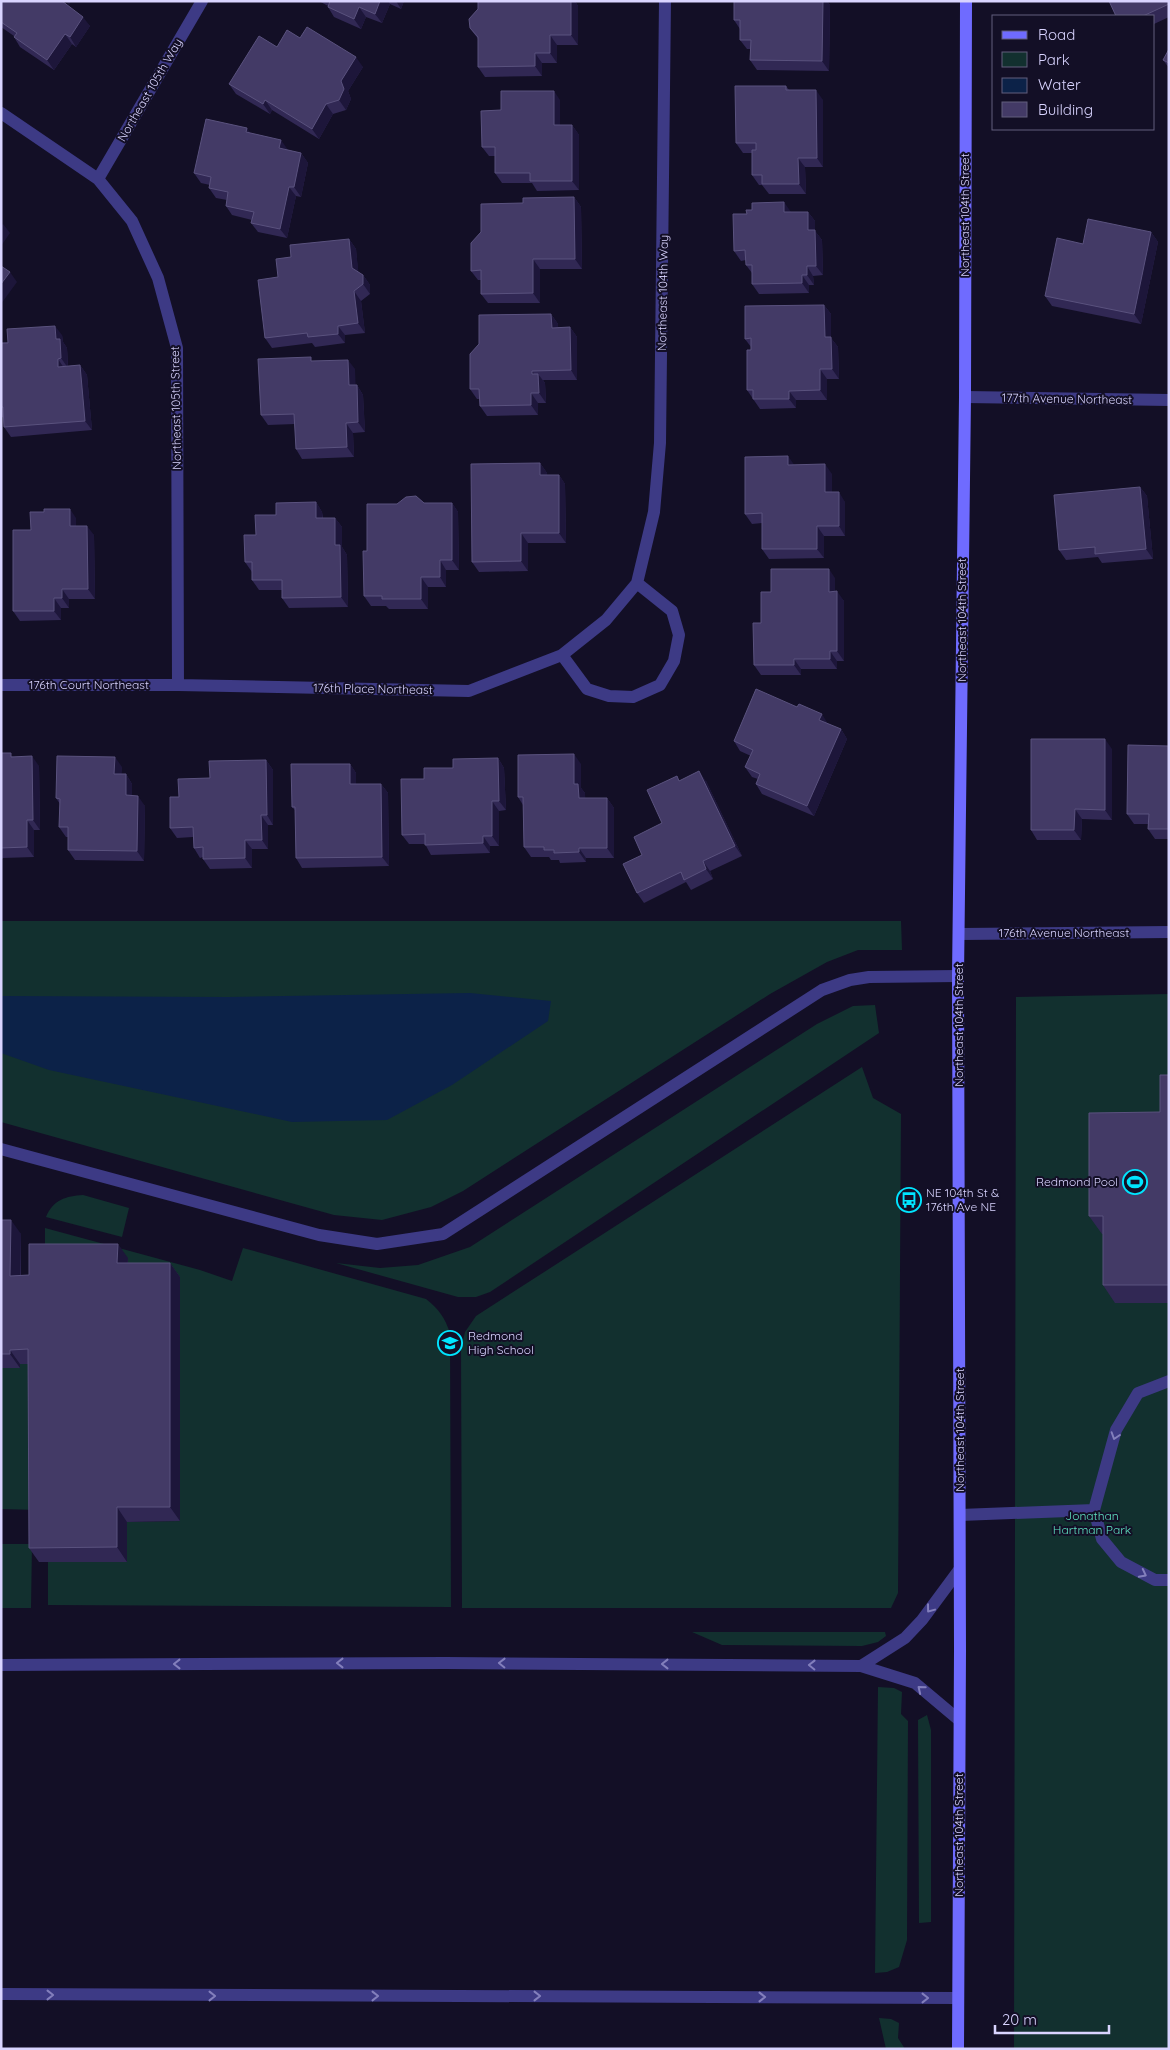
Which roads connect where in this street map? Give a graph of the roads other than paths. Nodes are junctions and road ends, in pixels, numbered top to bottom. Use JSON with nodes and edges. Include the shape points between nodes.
{"nodes":[{"id":1,"x":202,"y":1,"type":"edge"},
{"id":2,"x":665,"y":1,"type":"edge"},
{"id":3,"x":966,"y":1,"type":"edge"},
{"id":4,"x":1,"y":113,"type":"edge"},
{"id":5,"x":98,"y":179,"type":"junction"},
{"id":6,"x":965,"y":397,"type":"junction"},
{"id":7,"x":1169,"y":400,"type":"edge"},
{"id":8,"x":636,"y":583,"type":"junction"},
{"id":9,"x":606,"y":620,"type":"joint"},
{"id":10,"x":562,"y":655,"type":"junction"},
{"id":11,"x":178,"y":685,"type":"junction"},
{"id":12,"x":1,"y":686,"type":"edge"},
{"id":13,"x":1169,"y":932,"type":"edge"},
{"id":14,"x":960,"y":934,"type":"junction"},
{"id":15,"x":958,"y":976,"type":"junction"},
{"id":16,"x":1,"y":1149,"type":"edge"},
{"id":17,"x":1169,"y":1381,"type":"edge"},
{"id":18,"x":1094,"y":1510,"type":"junction"},
{"id":19,"x":960,"y":1515,"type":"junction"},
{"id":20,"x":959,"y":1570,"type":"junction"},
{"id":21,"x":1169,"y":1580,"type":"edge"},
{"id":22,"x":1,"y":1665,"type":"edge"},
{"id":23,"x":861,"y":1666,"type":"junction"},
{"id":24,"x":959,"y":1720,"type":"junction"},
{"id":25,"x":1,"y":1994,"type":"edge"},
{"id":26,"x":958,"y":1998,"type":"junction"},
{"id":27,"x":958,"y":2049,"type":"edge"}],
"edges":[{"from":1,"to":5,"type":"street","name":"Northeast 105th Way"},
{"from":2,"to":8,"type":"street","name":"Northeast 104th Way","via":[[660,443],[654,512]]},
{"from":3,"to":6,"type":"street","name":"Northeast 104th Street"},
{"from":4,"to":5,"type":"street","name":"Northeast 105th Street"},
{"from":5,"to":11,"type":"street","name":"Northeast 105th Street","via":[[132,221],[158,278],[177,348]]},
{"from":6,"to":7,"type":"street","name":"177th Avenue Northeast"},
{"from":6,"to":14,"type":"street","name":"Northeast 104th Street"},
{"from":8,"to":9,"type":"street","name":"Northeast 104th Way"},
{"from":8,"to":10,"type":"street","via":[[672,612],[679,635],[674,661],[660,685],[633,697],[595,692],[588,689]]},
{"from":9,"to":10,"type":"street","name":"176th Place Northeast"},
{"from":10,"to":11,"type":"street","name":"176th Place Northeast","via":[[469,691]]},
{"from":11,"to":12,"type":"street","name":"176th Court Northeast"},
{"from":13,"to":14,"type":"street","name":"176th Avenue Northeast"},
{"from":14,"to":15,"type":"street","name":"Northeast 104th Street"},
{"from":15,"to":16,"type":"street","via":[[869,977],[822,990],[443,1234],[377,1244],[319,1235]]},
{"from":15,"to":19,"type":"street","name":"Northeast 104th Street"},
{"from":17,"to":18,"type":"street","one_way":true,"via":[[1138,1393],[1116,1430]]},
{"from":18,"to":19,"type":"street"},
{"from":18,"to":21,"type":"street","one_way":true,"via":[[1102,1539],[1121,1562],[1155,1580]]},
{"from":19,"to":20,"type":"street","name":"Northeast 104th Street"},
{"from":20,"to":23,"type":"street","one_way":true,"via":[[905,1638]]},
{"from":20,"to":24,"type":"street","name":"Northeast 104th Street"},
{"from":23,"to":22,"type":"street","one_way":true,"via":[[445,1663]]},
{"from":24,"to":23,"type":"street","one_way":true,"via":[[915,1683]]},
{"from":24,"to":26,"type":"street","name":"Northeast 104th Street"},
{"from":25,"to":26,"type":"street","one_way":true},
{"from":26,"to":27,"type":"street","name":"Northeast 104th Street"}]}
